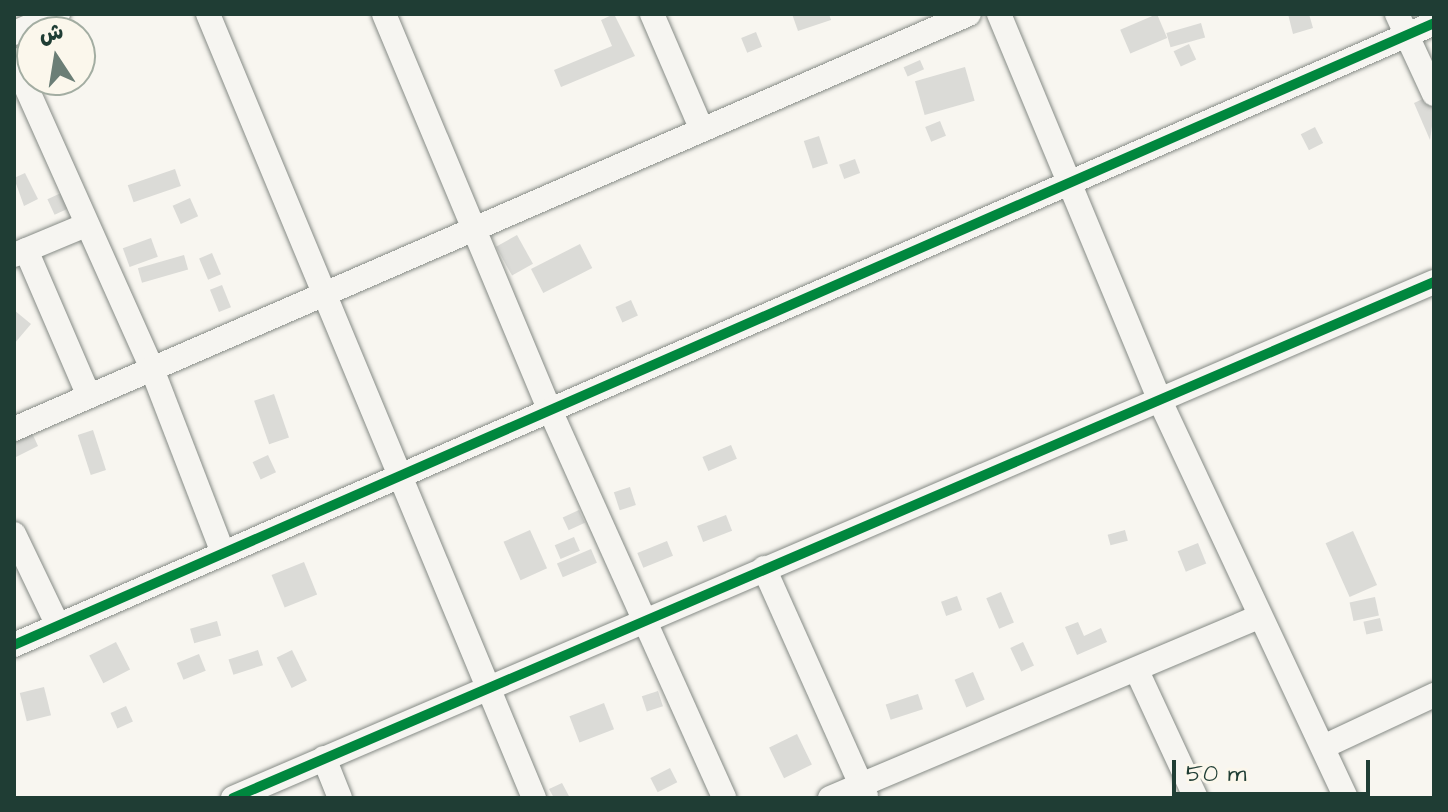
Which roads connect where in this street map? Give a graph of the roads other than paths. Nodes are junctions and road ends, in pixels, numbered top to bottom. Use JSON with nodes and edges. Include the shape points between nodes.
{"nodes":[{"id":1,"x":58,"y":14,"type":"edge"},
{"id":2,"x":208,"y":14,"type":"edge"},
{"id":3,"x":384,"y":14,"type":"edge"},
{"id":4,"x":652,"y":14,"type":"edge"},
{"id":5,"x":969,"y":14,"type":"edge"},
{"id":6,"x":999,"y":14,"type":"edge"},
{"id":7,"x":1434,"y":23,"type":"edge"},
{"id":8,"x":1402,"y":24,"type":"edge"},
{"id":9,"x":14,"y":33,"type":"edge"},
{"id":10,"x":14,"y":60,"type":"edge"},
{"id":11,"x":1434,"y":94,"type":"edge"},
{"id":12,"x":702,"y":130,"type":"junction"},
{"id":13,"x":1071,"y":182,"type":"junction"},
{"id":14,"x":86,"y":225,"type":"junction"},
{"id":15,"x":478,"y":227,"type":"junction"},
{"id":16,"x":20,"y":253,"type":"edge"},
{"id":17,"x":1434,"y":282,"type":"edge"},
{"id":18,"x":326,"y":293,"type":"junction"},
{"id":19,"x":152,"y":369,"type":"junction"},
{"id":20,"x":89,"y":396,"type":"junction"},
{"id":21,"x":1161,"y":403,"type":"junction"},
{"id":22,"x":550,"y":410,"type":"junction"},
{"id":23,"x":14,"y":429,"type":"edge"},
{"id":24,"x":400,"y":476,"type":"junction"},
{"id":25,"x":14,"y":534,"type":"edge"},
{"id":26,"x":223,"y":553,"type":"junction"},
{"id":27,"x":764,"y":568,"type":"junction"},
{"id":28,"x":1259,"y":617,"type":"junction"},
{"id":29,"x":646,"y":619,"type":"junction"},
{"id":30,"x":58,"y":626,"type":"junction"},
{"id":31,"x":14,"y":645,"type":"edge"},
{"id":32,"x":1137,"y":671,"type":"junction"},
{"id":33,"x":488,"y":687,"type":"junction"},
{"id":34,"x":1434,"y":695,"type":"edge"},
{"id":35,"x":1323,"y":747,"type":"junction"},
{"id":36,"x":324,"y":758,"type":"junction"},
{"id":37,"x":864,"y":791,"type":"edge"},
{"id":38,"x":233,"y":798,"type":"edge"},
{"id":39,"x":340,"y":798,"type":"edge"},
{"id":40,"x":534,"y":798,"type":"edge"},
{"id":41,"x":724,"y":798,"type":"edge"},
{"id":42,"x":830,"y":798,"type":"edge"},
{"id":43,"x":1196,"y":798,"type":"edge"},
{"id":44,"x":1346,"y":798,"type":"edge"}],
"edges":[{"from":1,"to":9,"type":"street"},
{"from":2,"to":18,"type":"street"},
{"from":3,"to":15,"type":"street"},
{"from":4,"to":12,"type":"street"},
{"from":5,"to":12,"type":"street"},
{"from":6,"to":13,"type":"street"},
{"from":7,"to":8,"type":"street"},
{"from":8,"to":11,"type":"street"},
{"from":8,"to":13,"type":"street"},
{"from":10,"to":14,"type":"street"},
{"from":12,"to":15,"type":"street"},
{"from":13,"to":21,"type":"street"},
{"from":13,"to":22,"type":"street"},
{"from":14,"to":16,"type":"street"},
{"from":14,"to":19,"type":"street"},
{"from":15,"to":18,"type":"street"},
{"from":15,"to":22,"type":"street"},
{"from":16,"to":20,"type":"street"},
{"from":17,"to":21,"type":"street"},
{"from":18,"to":19,"type":"street"},
{"from":18,"to":24,"type":"street"},
{"from":19,"to":20,"type":"street"},
{"from":19,"to":26,"type":"street"},
{"from":20,"to":23,"type":"street"},
{"from":21,"to":27,"type":"street"},
{"from":21,"to":28,"type":"street"},
{"from":22,"to":24,"type":"street"},
{"from":22,"to":29,"type":"street"},
{"from":24,"to":26,"type":"street"},
{"from":24,"to":33,"type":"street"},
{"from":25,"to":30,"type":"street"},
{"from":26,"to":30,"type":"street"},
{"from":27,"to":29,"type":"street"},
{"from":27,"to":37,"type":"street"},
{"from":28,"to":32,"type":"street"},
{"from":28,"to":35,"type":"street"},
{"from":29,"to":33,"type":"street"},
{"from":29,"to":41,"type":"street"},
{"from":30,"to":31,"type":"street"},
{"from":32,"to":37,"type":"street"},
{"from":32,"to":43,"type":"street"},
{"from":33,"to":36,"type":"street"},
{"from":33,"to":40,"type":"street"},
{"from":34,"to":35,"type":"street"},
{"from":35,"to":44,"type":"street"},
{"from":36,"to":38,"type":"street"},
{"from":36,"to":39,"type":"street"},
{"from":37,"to":42,"type":"street"}]}
